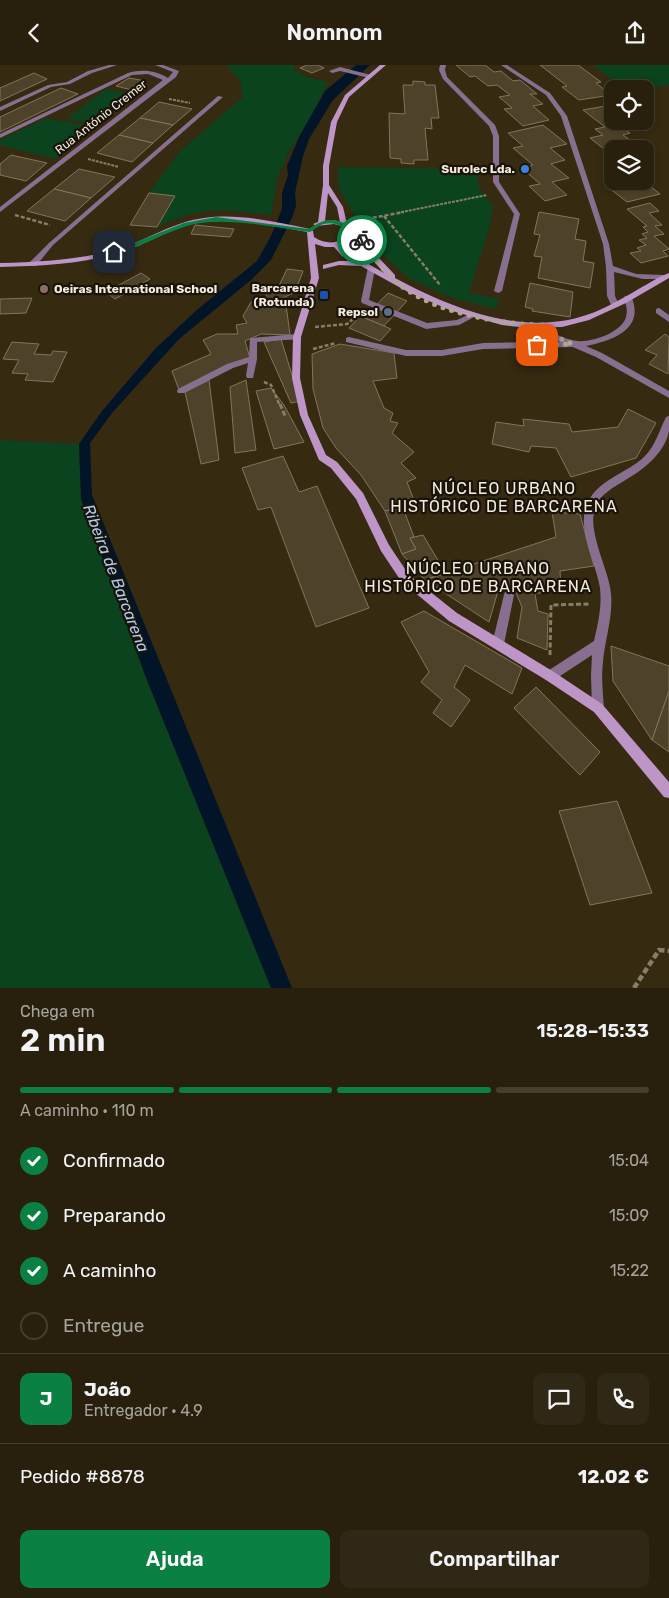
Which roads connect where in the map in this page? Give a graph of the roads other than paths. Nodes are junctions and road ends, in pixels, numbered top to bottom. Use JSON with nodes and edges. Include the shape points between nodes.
{"nodes":[{"id":1,"x":114,"y":65,"type":"edge"},
{"id":2,"x":158,"y":65,"type":"edge"},
{"id":3,"x":383,"y":65,"type":"edge"},
{"id":4,"x":443,"y":65,"type":"edge"},
{"id":5,"x":504,"y":65,"type":"edge"},
{"id":6,"x":100,"y":67,"type":"edge"},
{"id":7,"x":332,"y":71,"type":"dead end"},
{"id":8,"x":369,"y":76,"type":"junction"},
{"id":9,"x":165,"y":82,"type":"junction"},
{"id":10,"x":220,"y":97,"type":"dead end"},
{"id":11,"x":0,"y":109,"type":"edge"},
{"id":12,"x":0,"y":136,"type":"edge"},
{"id":13,"x":326,"y":185,"type":"junction"},
{"id":14,"x":0,"y":210,"type":"edge"},
{"id":15,"x":321,"y":222,"type":"junction"},
{"id":16,"x":346,"y":227,"type":"junction"},
{"id":17,"x":311,"y":235,"type":"junction"},
{"id":18,"x":331,"y":254,"type":"junction"},
{"id":19,"x":33,"y":264,"type":"junction"},
{"id":20,"x":0,"y":265,"type":"edge"},
{"id":21,"x":369,"y":267,"type":"junction"},
{"id":22,"x":610,"y":267,"type":"junction"},
{"id":23,"x":667,"y":276,"type":"edge"},
{"id":24,"x":314,"y":278,"type":"junction"},
{"id":25,"x":400,"y":285,"type":"junction"},
{"id":26,"x":498,"y":291,"type":"dead end"},
{"id":27,"x":628,"y":298,"type":"junction"},
{"id":28,"x":615,"y":305,"type":"junction"},
{"id":29,"x":660,"y":311,"type":"dead end"},
{"id":30,"x":472,"y":316,"type":"junction"},
{"id":31,"x":669,"y":319,"type":"edge"},
{"id":32,"x":543,"y":325,"type":"junction"},
{"id":33,"x":297,"y":337,"type":"junction"},
{"id":34,"x":349,"y":340,"type":"road end"},
{"id":35,"x":572,"y":344,"type":"junction"},
{"id":36,"x":253,"y":359,"type":"junction"},
{"id":37,"x":250,"y":376,"type":"dead end"},
{"id":38,"x":181,"y":391,"type":"dead end"},
{"id":39,"x":669,"y":395,"type":"edge"},
{"id":40,"x":669,"y":419,"type":"edge"},
{"id":41,"x":509,"y":595,"type":"dead end"},
{"id":42,"x":498,"y":644,"type":"junction"},
{"id":43,"x":600,"y":644,"type":"junction"},
{"id":44,"x":550,"y":676,"type":"junction"},
{"id":45,"x":598,"y":709,"type":"junction"},
{"id":46,"x":669,"y":792,"type":"edge"}],
"edges":[{"from":1,"to":6,"type":"street"},
{"from":2,"to":9,"type":"street","via":[[176,71]]},
{"from":3,"to":8,"type":"street"},
{"from":4,"to":26,"type":"street","via":[[445,78],[495,131],[496,182],[517,215]]},
{"from":5,"to":22,"type":"street","via":[[540,88],[560,109],[606,244]]},
{"from":6,"to":11,"type":"street"},
{"from":7,"to":8,"type":"street","via":[[340,69]]},
{"from":8,"to":13,"type":"street","via":[[348,97],[334,122]]},
{"from":9,"to":12,"type":"street","name":"Rua António Cremer","via":[[166,79],[154,73],[130,74]]},
{"from":9,"to":14,"type":"street","name":"Rua António Cremer"},
{"from":10,"to":19,"type":"street","via":[[50,244]]},
{"from":13,"to":15,"type":"street"},
{"from":13,"to":16,"type":"street","via":[[340,207]]},
{"from":15,"to":16,"type":"street","via":[[334,221]]},
{"from":15,"to":17,"type":"street"},
{"from":16,"to":18,"type":"street","via":[[350,232],[348,238]]},
{"from":16,"to":25,"type":"street","via":[[362,240]]},
{"from":17,"to":18,"type":"street"},
{"from":17,"to":19,"type":"street","via":[[267,224],[205,220],[186,224],[114,252],[72,261]]},
{"from":17,"to":24,"type":"street"},
{"from":18,"to":21,"type":"street","via":[[345,253]]},
{"from":18,"to":21,"type":"street","via":[[339,263]]},
{"from":18,"to":24,"type":"street"},
{"from":19,"to":20,"type":"street"},
{"from":21,"to":25,"type":"street"},
{"from":21,"to":30,"type":"street","via":[[366,301],[426,326],[459,322]]},
{"from":22,"to":23,"type":"street","via":[[639,277]]},
{"from":22,"to":28,"type":"street","via":[[611,296]]},
{"from":23,"to":27,"type":"street"},
{"from":24,"to":33,"type":"street"},
{"from":25,"to":30,"type":"street"},
{"from":27,"to":28,"type":"street"},
{"from":27,"to":35,"type":"street","via":[[631,316],[619,331],[610,338]]},
{"from":28,"to":32,"type":"street","via":[[574,322]]},
{"from":29,"to":31,"type":"street"},
{"from":30,"to":32,"type":"street","via":[[499,322]]},
{"from":32,"to":35,"type":"street","via":[[550,334]]},
{"from":33,"to":36,"type":"street","via":[[253,340]]},
{"from":33,"to":42,"type":"street","via":[[296,377],[304,415],[322,457],[334,465],[360,496],[385,548],[405,578],[453,617]]},
{"from":34,"to":35,"type":"street","via":[[406,353],[442,353],[483,346]]},
{"from":35,"to":39,"type":"street"},
{"from":36,"to":37,"type":"street"},
{"from":36,"to":38,"type":"street","via":[[230,366]]},
{"from":40,"to":43,"type":"street","via":[[661,441],[642,465],[598,494],[590,505],[588,518],[606,589]]},
{"from":41,"to":42,"type":"street"},
{"from":42,"to":44,"type":"street"},
{"from":43,"to":44,"type":"street"},
{"from":43,"to":45,"type":"street","via":[[597,656]]},
{"from":44,"to":45,"type":"street"},
{"from":45,"to":46,"type":"street"}]}
